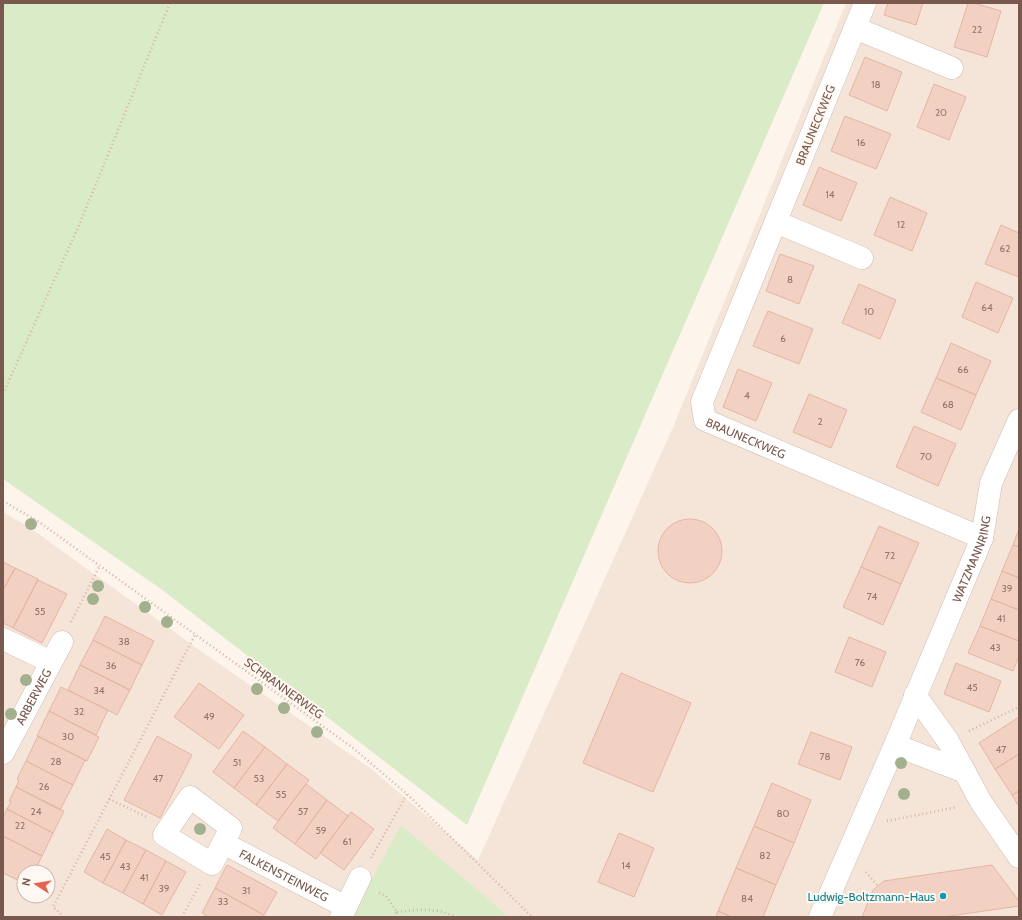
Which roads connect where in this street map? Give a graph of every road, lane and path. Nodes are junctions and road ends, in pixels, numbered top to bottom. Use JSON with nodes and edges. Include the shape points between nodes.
{"nodes":[{"id":1,"x":170,"y":3,"type":"edge"},
{"id":2,"x":865,"y":3,"type":"edge"},
{"id":3,"x":855,"y":28,"type":"junction"},
{"id":4,"x":952,"y":68,"type":"dead end"},
{"id":5,"x":776,"y":222,"type":"junction"},
{"id":6,"x":862,"y":258,"type":"dead end"},
{"id":7,"x":3,"y":394,"type":"edge"},
{"id":8,"x":1019,"y":420,"type":"edge"},
{"id":9,"x":3,"y":501,"type":"edge"},
{"id":10,"x":982,"y":538,"type":"junction"},
{"id":11,"x":99,"y":567,"type":"junction"},
{"id":12,"x":194,"y":635,"type":"junction"},
{"id":13,"x":3,"y":639,"type":"edge"},
{"id":14,"x":62,"y":642,"type":"joint"},
{"id":15,"x":51,"y":662,"type":"junction"},
{"id":16,"x":915,"y":695,"type":"junction"},
{"id":17,"x":1019,"y":707,"type":"edge"},
{"id":18,"x":948,"y":741,"type":"junction"},
{"id":19,"x":895,"y":745,"type":"junction"},
{"id":20,"x":3,"y":753,"type":"edge"},
{"id":21,"x":965,"y":772,"type":"junction"},
{"id":22,"x":407,"y":794,"type":"junction"},
{"id":23,"x":110,"y":799,"type":"junction"},
{"id":24,"x":981,"y":802,"type":"junction"},
{"id":25,"x":169,"y":827,"type":"junction"},
{"id":26,"x":860,"y":827,"type":"junction"},
{"id":27,"x":224,"y":843,"type":"junction"},
{"id":28,"x":1019,"y":857,"type":"edge"},
{"id":29,"x":212,"y":864,"type":"junction"},
{"id":30,"x":360,"y":878,"type":"joint"},
{"id":31,"x":343,"y":912,"type":"edge"},
{"id":32,"x":64,"y":917,"type":"edge"},
{"id":33,"x":182,"y":917,"type":"edge"},
{"id":34,"x":394,"y":917,"type":"edge"},
{"id":35,"x":455,"y":917,"type":"edge"},
{"id":36,"x":532,"y":917,"type":"edge"},
{"id":37,"x":820,"y":917,"type":"edge"}],
"edges":[{"from":1,"to":7,"type":"path","via":[[80,223]]},
{"from":2,"to":3,"type":"street","name":"BRAUNECKWEG"},
{"from":3,"to":4,"type":"street"},
{"from":3,"to":5,"type":"street","name":"BRAUNECKWEG"},
{"from":5,"to":6,"type":"street"},
{"from":5,"to":10,"type":"street","name":"BRAUNECKWEG","via":[[702,402],[705,420]]},
{"from":8,"to":10,"type":"street","name":"WATZMANNRING","via":[[992,483]]},
{"from":9,"to":11,"type":"path","name":"SCHRANNERWEG","via":[[38,522]]},
{"from":10,"to":16,"type":"street","name":"WATZMANNRING"},
{"from":11,"to":12,"type":"path","name":"SCHRANNERWEG"},
{"from":11,"to":14,"type":"path"},
{"from":12,"to":22,"type":"path","name":"SCHRANNERWEG","via":[[353,748]]},
{"from":12,"to":23,"type":"path"},
{"from":13,"to":15,"type":"street","name":"ARBERWEG"},
{"from":14,"to":15,"type":"street","name":"ARBERWEG"},
{"from":15,"to":20,"type":"street","name":"ARBERWEG"},
{"from":16,"to":18,"type":"street"},
{"from":16,"to":19,"type":"street","name":"WATZMANNRING"},
{"from":17,"to":18,"type":"path"},
{"from":18,"to":21,"type":"street"},
{"from":19,"to":21,"type":"street"},
{"from":19,"to":26,"type":"street","name":"WATZMANNRING"},
{"from":21,"to":24,"type":"street"},
{"from":22,"to":30,"type":"path"},
{"from":22,"to":36,"type":"path","name":"SCHRANNERWEG"},
{"from":23,"to":25,"type":"path"},
{"from":23,"to":32,"type":"path","via":[[53,907]]},
{"from":24,"to":26,"type":"path"},
{"from":24,"to":28,"type":"street"},
{"from":25,"to":27,"type":"street","via":[[190,797],[231,828]]},
{"from":25,"to":29,"type":"street","via":[[164,835]]},
{"from":26,"to":37,"type":"street","name":"WATZMANNRING"},
{"from":27,"to":29,"type":"street"},
{"from":27,"to":31,"type":"street","name":"FALKENSTEINWEG"},
{"from":29,"to":33,"type":"path"},
{"from":30,"to":31,"type":"street","name":"FALKENSTEINWEG"},
{"from":34,"to":35,"type":"path","via":[[397,912],[422,910],[447,912]]}]}
